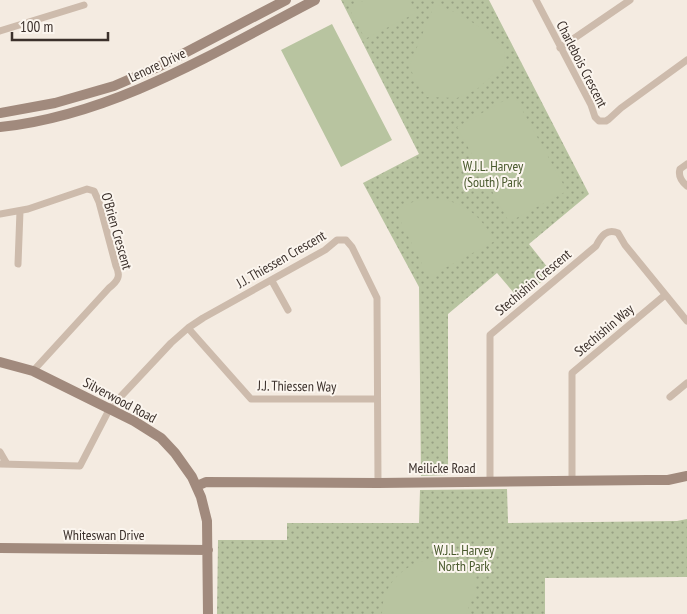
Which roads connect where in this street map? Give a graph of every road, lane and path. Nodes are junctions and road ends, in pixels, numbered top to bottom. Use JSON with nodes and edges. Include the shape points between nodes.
{"nodes":[{"id":1,"x":286,"y":0,"type":"edge"},
{"id":2,"x":315,"y":0,"type":"edge"},
{"id":3,"x":536,"y":0,"type":"edge"},
{"id":4,"x":628,"y":0,"type":"edge"},
{"id":5,"x":84,"y":4,"type":"dead end"},
{"id":6,"x":0,"y":31,"type":"edge"},
{"id":7,"x":560,"y":48,"type":"junction"},
{"id":8,"x":687,"y":60,"type":"edge"},
{"id":9,"x":0,"y":113,"type":"edge"},
{"id":10,"x":0,"y":127,"type":"edge"},
{"id":11,"x":687,"y":164,"type":"edge"},
{"id":12,"x":687,"y":186,"type":"edge"},
{"id":13,"x":20,"y":211,"type":"junction"},
{"id":14,"x":0,"y":214,"type":"edge"},
{"id":15,"x":18,"y":264,"type":"dead end"},
{"id":16,"x":272,"y":281,"type":"junction"},
{"id":17,"x":665,"y":295,"type":"junction"},
{"id":18,"x":288,"y":310,"type":"dead end"},
{"id":19,"x":687,"y":321,"type":"edge"},
{"id":20,"x":188,"y":328,"type":"junction"},
{"id":21,"x":0,"y":362,"type":"edge"},
{"id":22,"x":32,"y":371,"type":"junction"},
{"id":23,"x":687,"y":383,"type":"edge"},
{"id":24,"x":670,"y":397,"type":"dead end"},
{"id":25,"x":377,"y":399,"type":"junction"},
{"id":26,"x":110,"y":408,"type":"junction"},
{"id":27,"x":0,"y":452,"type":"edge"},
{"id":28,"x":4,"y":464,"type":"edge"},
{"id":29,"x":687,"y":476,"type":"edge"},
{"id":30,"x":572,"y":481,"type":"junction"},
{"id":31,"x":490,"y":482,"type":"junction"},
{"id":32,"x":378,"y":483,"type":"junction"},
{"id":33,"x":196,"y":486,"type":"junction"},
{"id":34,"x":0,"y":548,"type":"edge"},
{"id":35,"x":208,"y":550,"type":"junction"},
{"id":36,"x":208,"y":614,"type":"edge"}],
"edges":[{"from":1,"to":9,"type":"street","name":"Lenore Drive","via":[[158,67],[114,86],[55,103]]},
{"from":2,"to":10,"type":"street","name":"Lenore Drive","via":[[124,96],[58,116]]},
{"from":3,"to":7,"type":"street","name":"Charlebois Crescent"},
{"from":4,"to":7,"type":"street"},
{"from":5,"to":6,"type":"street"},
{"from":7,"to":8,"type":"street","name":"Charlebois Crescent","via":[[595,117],[602,122]]},
{"from":11,"to":12,"type":"street","via":[[679,174]]},
{"from":13,"to":14,"type":"street","name":"O'Brien Crescent"},
{"from":13,"to":15,"type":"street"},
{"from":13,"to":22,"type":"street","name":"O'Brien Crescent","via":[[87,189],[94,191],[119,272],[115,284]]},
{"from":16,"to":18,"type":"street"},
{"from":16,"to":20,"type":"street","name":"J.J. Thiessen Crescent"},
{"from":16,"to":25,"type":"street","name":"J.J. Thiessen Crescent","via":[[337,240],[348,241],[377,298]]},
{"from":17,"to":19,"type":"street","name":"Stechishin Crescent"},
{"from":17,"to":30,"type":"street","name":"Stechishin Way","via":[[572,373]]},
{"from":17,"to":31,"type":"street","name":"Stechishin Crescent","via":[[618,233],[608,232],[596,246],[490,335]]},
{"from":20,"to":25,"type":"street","name":"J.J. Thiessen Way","via":[[251,399]]},
{"from":20,"to":26,"type":"street","name":"J.J. Thiessen Crescent"},
{"from":21,"to":22,"type":"street","name":"Silverwood Road"},
{"from":22,"to":26,"type":"street","name":"Silverwood Road"},
{"from":23,"to":24,"type":"street"},
{"from":25,"to":32,"type":"street","name":"J.J. Thiessen Crescent"},
{"from":26,"to":28,"type":"street","name":"J.J. Thiessen Crescent","via":[[80,466]]},
{"from":26,"to":33,"type":"street","name":"Silverwood Road","via":[[161,438],[180,459]]},
{"from":27,"to":28,"type":"street"},
{"from":29,"to":30,"type":"street","name":"Meilicke Road","via":[[668,480]]},
{"from":30,"to":31,"type":"street","name":"Meilicke Road"},
{"from":31,"to":32,"type":"street","name":"Meilicke Road"},
{"from":32,"to":33,"type":"street","name":"Meilicke Road","via":[[206,482]]},
{"from":33,"to":35,"type":"street","name":"Silverwood Road","via":[[207,521]]},
{"from":34,"to":35,"type":"street","name":"Whiteswan Drive"},
{"from":35,"to":36,"type":"street","name":"Silverwood Road"}]}
